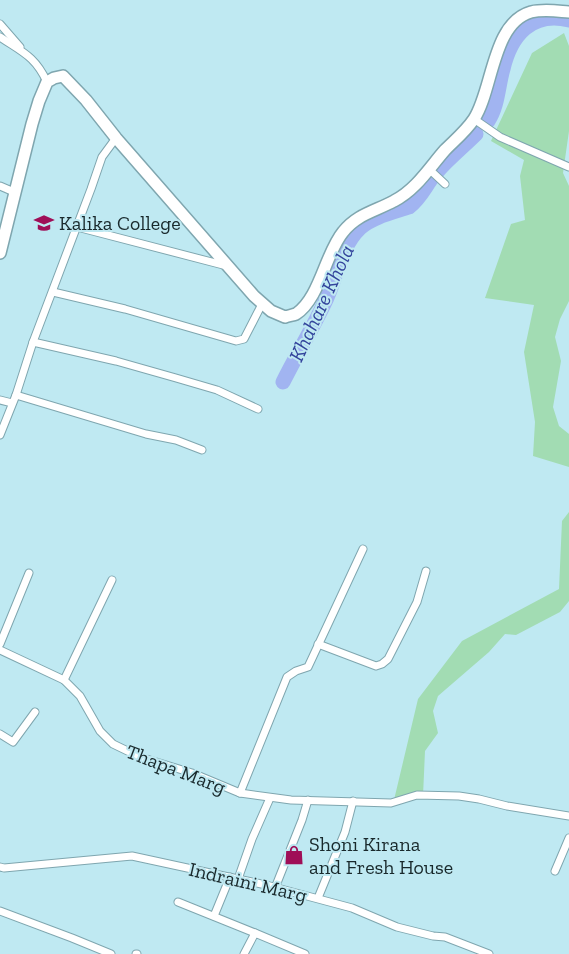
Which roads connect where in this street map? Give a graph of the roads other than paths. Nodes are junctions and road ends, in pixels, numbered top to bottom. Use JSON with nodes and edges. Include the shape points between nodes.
{"nodes":[{"id":1,"x":569,"y":12,"type":"edge"},
{"id":2,"x":0,"y":24,"type":"edge"},
{"id":3,"x":0,"y":37,"type":"edge"},
{"id":4,"x":25,"y":52,"type":"junction"},
{"id":5,"x":47,"y":82,"type":"junction"},
{"id":6,"x":474,"y":119,"type":"junction"},
{"id":7,"x":116,"y":138,"type":"junction"},
{"id":8,"x":569,"y":167,"type":"edge"},
{"id":9,"x":429,"y":169,"type":"junction"},
{"id":10,"x":445,"y":184,"type":"dead end"},
{"id":11,"x":0,"y":186,"type":"edge"},
{"id":12,"x":14,"y":192,"type":"junction"},
{"id":13,"x":77,"y":227,"type":"junction"},
{"id":14,"x":0,"y":253,"type":"edge"},
{"id":15,"x":230,"y":267,"type":"junction"},
{"id":16,"x":53,"y":292,"type":"junction"},
{"id":17,"x":262,"y":304,"type":"junction"},
{"id":18,"x":33,"y":342,"type":"junction"},
{"id":19,"x":16,"y":395,"type":"junction"},
{"id":20,"x":0,"y":400,"type":"edge"},
{"id":21,"x":12,"y":403,"type":"junction"},
{"id":22,"x":258,"y":409,"type":"dead end"},
{"id":23,"x":0,"y":435,"type":"edge"},
{"id":24,"x":202,"y":450,"type":"dead end"},
{"id":25,"x":363,"y":549,"type":"dead end"},
{"id":26,"x":426,"y":571,"type":"dead end"},
{"id":27,"x":29,"y":573,"type":"dead end"},
{"id":28,"x":112,"y":580,"type":"dead end"},
{"id":29,"x":0,"y":644,"type":"edge"},
{"id":30,"x":318,"y":644,"type":"junction"},
{"id":31,"x":0,"y":650,"type":"edge"},
{"id":32,"x":64,"y":680,"type":"junction"},
{"id":33,"x":35,"y":712,"type":"dead end"},
{"id":34,"x":0,"y":734,"type":"edge"},
{"id":35,"x":240,"y":793,"type":"junction"},
{"id":36,"x":270,"y":798,"type":"junction"},
{"id":37,"x":308,"y":800,"type":"junction"},
{"id":38,"x":354,"y":801,"type":"junction"},
{"id":39,"x":569,"y":816,"type":"edge"},
{"id":40,"x":569,"y":838,"type":"edge"},
{"id":41,"x":0,"y":866,"type":"edge"},
{"id":42,"x":556,"y":871,"type":"dead end"},
{"id":43,"x":230,"y":877,"type":"junction"},
{"id":44,"x":238,"y":879,"type":"junction"},
{"id":45,"x":275,"y":888,"type":"junction"},
{"id":46,"x":318,"y":898,"type":"junction"},
{"id":47,"x":178,"y":902,"type":"dead end"},
{"id":48,"x":0,"y":912,"type":"edge"},
{"id":49,"x":214,"y":916,"type":"junction"},
{"id":50,"x":254,"y":933,"type":"junction"},
{"id":51,"x":111,"y":954,"type":"edge"},
{"id":52,"x":244,"y":954,"type":"edge"},
{"id":53,"x":304,"y":954,"type":"edge"},
{"id":54,"x":489,"y":954,"type":"edge"}],
"edges":[{"from":1,"to":6,"type":"main road","via":[[543,10],[530,13],[520,17],[512,26],[502,41]]},
{"from":2,"to":4,"type":"street"},
{"from":3,"to":4,"type":"street"},
{"from":4,"to":5,"type":"street","via":[[40,67]]},
{"from":5,"to":7,"type":"main road","via":[[63,76]]},
{"from":5,"to":12,"type":"main road"},
{"from":6,"to":8,"type":"street","via":[[500,137]]},
{"from":6,"to":9,"type":"main road"},
{"from":7,"to":13,"type":"street","via":[[102,157]]},
{"from":7,"to":15,"type":"main road"},
{"from":9,"to":10,"type":"street"},
{"from":9,"to":17,"type":"main road","via":[[413,187],[395,200],[356,219],[342,232],[318,285],[296,314],[285,317]]},
{"from":11,"to":12,"type":"street"},
{"from":12,"to":14,"type":"main road"},
{"from":13,"to":15,"type":"street"},
{"from":13,"to":16,"type":"street"},
{"from":15,"to":17,"type":"main road"},
{"from":16,"to":17,"type":"street","via":[[236,341],[244,339]]},
{"from":16,"to":18,"type":"street"},
{"from":18,"to":19,"type":"street"},
{"from":18,"to":22,"type":"street","via":[[116,361],[217,390]]},
{"from":19,"to":21,"type":"street"},
{"from":19,"to":24,"type":"street"},
{"from":20,"to":21,"type":"street"},
{"from":21,"to":23,"type":"street"},
{"from":25,"to":30,"type":"street"},
{"from":26,"to":30,"type":"street","via":[[416,602],[388,659],[382,664],[376,666]]},
{"from":27,"to":29,"type":"street"},
{"from":28,"to":32,"type":"street"},
{"from":30,"to":35,"type":"street","via":[[308,667],[287,677]]},
{"from":31,"to":32,"type":"street","name":"Thapa Marg"},
{"from":32,"to":35,"type":"street","name":"Thapa Marg","via":[[80,696],[100,732],[112,744]]},
{"from":33,"to":34,"type":"street","via":[[13,742]]},
{"from":35,"to":36,"type":"street","name":"Thapa Marg"},
{"from":36,"to":37,"type":"street","name":"Thapa Marg"},
{"from":36,"to":44,"type":"street"},
{"from":37,"to":38,"type":"street","name":"Thapa Marg"},
{"from":37,"to":45,"type":"street"},
{"from":38,"to":39,"type":"street","name":"Thapa Marg","via":[[390,803],[417,795],[459,796]]},
{"from":38,"to":46,"type":"street"},
{"from":40,"to":42,"type":"street"},
{"from":41,"to":43,"type":"street","name":"Indraini Marg","via":[[132,856]]},
{"from":43,"to":44,"type":"street","name":"Indraini Marg"},
{"from":43,"to":49,"type":"street"},
{"from":44,"to":45,"type":"street","name":"Indraini Marg"},
{"from":45,"to":46,"type":"street","name":"Indraini Marg"},
{"from":46,"to":54,"type":"street","name":"Indraini Marg","via":[[397,927],[445,937]]},
{"from":47,"to":49,"type":"street"},
{"from":48,"to":51,"type":"street"},
{"from":49,"to":50,"type":"street"},
{"from":50,"to":52,"type":"street"},
{"from":50,"to":53,"type":"street"}]}
